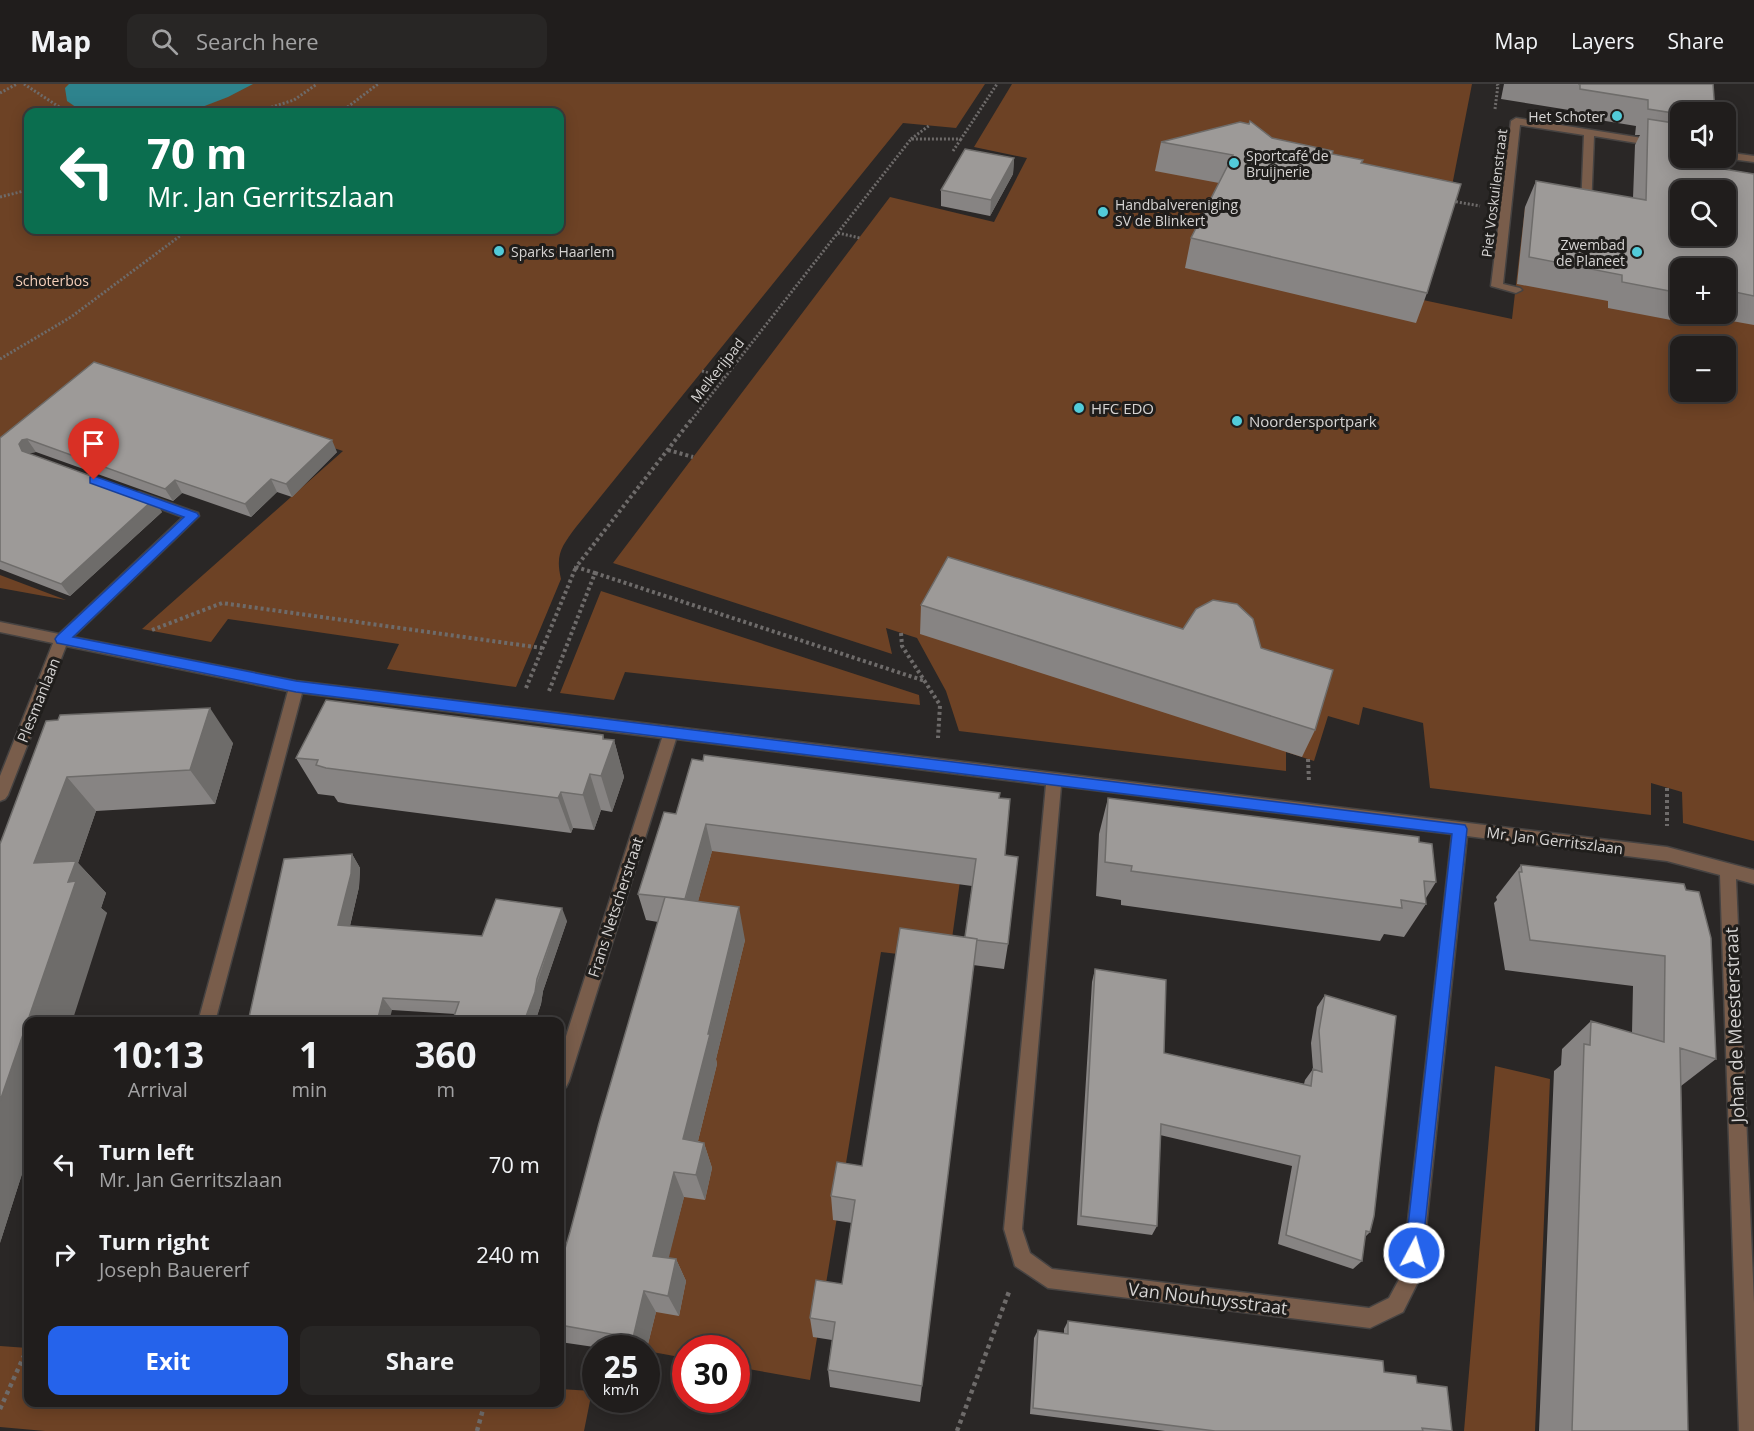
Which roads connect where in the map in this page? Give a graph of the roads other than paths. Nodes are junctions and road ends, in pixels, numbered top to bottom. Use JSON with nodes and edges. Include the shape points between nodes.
{"nodes":[{"id":1,"x":1589,"y":132,"type":"junction"},
{"id":2,"x":1670,"y":145,"type":"edge"},
{"id":3,"x":1736,"y":156,"type":"edge"},
{"id":4,"x":1754,"y":159,"type":"edge"},
{"id":5,"x":1586,"y":209,"type":"edge"},
{"id":6,"x":1516,"y":290,"type":"dead end"},
{"id":7,"x":129,"y":493,"type":"edge"},
{"id":8,"x":0,"y":627,"type":"edge"},
{"id":9,"x":62,"y":639,"type":"junction"},
{"id":10,"x":296,"y":687,"type":"junction"},
{"id":11,"x":671,"y":734,"type":"junction"},
{"id":12,"x":1054,"y":780,"type":"junction"},
{"id":13,"x":0,"y":795,"type":"edge"},
{"id":14,"x":1460,"y":829,"type":"junction"},
{"id":15,"x":1728,"y":870,"type":"junction"},
{"id":16,"x":1754,"y":877,"type":"edge"},
{"id":17,"x":207,"y":1017,"type":"edge"},
{"id":18,"x":564,"y":1068,"type":"edge"},
{"id":19,"x":1749,"y":1431,"type":"edge"}],
"edges":[{"from":1,"to":2,"type":"street","name":"Piet Voskuilenstraat"},
{"from":1,"to":5,"type":"street"},
{"from":1,"to":6,"type":"street","name":"Piet Voskuilenstraat","via":[[1516,121],[1497,286]]},
{"from":3,"to":4,"type":"street"},
{"from":7,"to":9,"type":"street","via":[[193,516]]},
{"from":8,"to":9,"type":"street","name":"Mr. Jan Gerritszlaan"},
{"from":9,"to":10,"type":"street","name":"Mr. Jan Gerritszlaan"},
{"from":9,"to":13,"type":"street","name":"Plesmanlaan"},
{"from":10,"to":11,"type":"street","name":"Mr. Jan Gerritszlaan"},
{"from":10,"to":17,"type":"street"},
{"from":11,"to":12,"type":"street","name":"Mr. Jan Gerritszlaan"},
{"from":11,"to":18,"type":"street","name":"Frans Netscherstraat"},
{"from":12,"to":14,"type":"street","name":"Mr. Jan Gerritszlaan"},
{"from":12,"to":14,"type":"street","name":"Van Nouhuysstraat","via":[[1013,1229],[1022,1259],[1048,1278],[1334,1314],[1370,1318],[1396,1305],[1411,1276]]},
{"from":14,"to":15,"type":"street","name":"Mr. Jan Gerritszlaan","via":[[1668,854]]},
{"from":15,"to":16,"type":"street","name":"Mr. Jan Gerritszlaan"},
{"from":15,"to":19,"type":"street","name":"Johan de Meesterstraat"}]}
